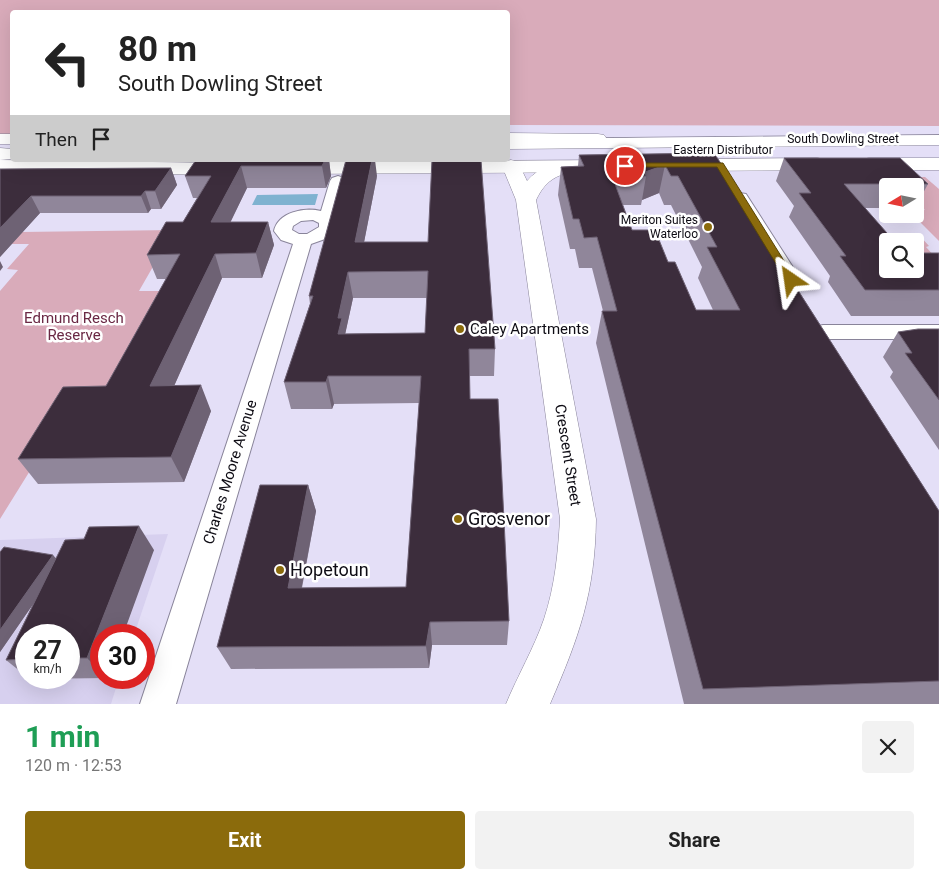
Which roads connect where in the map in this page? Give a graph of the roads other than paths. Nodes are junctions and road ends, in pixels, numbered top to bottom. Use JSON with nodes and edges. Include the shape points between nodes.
{"nodes":[{"id":1,"x":510,"y":138,"type":"edge"},
{"id":2,"x":939,"y":139,"type":"edge"},
{"id":3,"x":510,"y":144,"type":"edge"},
{"id":4,"x":939,"y":148,"type":"edge"},
{"id":5,"x":939,"y":157,"type":"edge"},
{"id":6,"x":510,"y":158,"type":"edge"},
{"id":7,"x":510,"y":158,"type":"edge"},
{"id":8,"x":510,"y":158,"type":"edge"},
{"id":9,"x":510,"y":160,"type":"edge"},
{"id":10,"x":413,"y":162,"type":"edge"},
{"id":11,"x":939,"y":164,"type":"edge"},
{"id":12,"x":635,"y":165,"type":"edge"},
{"id":13,"x":663,"y":165,"type":"edge"},
{"id":14,"x":720,"y":165,"type":"junction"},
{"id":15,"x":0,"y":166,"type":"edge"},
{"id":16,"x":568,"y":166,"type":"junction"},
{"id":17,"x":269,"y":168,"type":"edge"},
{"id":18,"x":242,"y":169,"type":"edge"},
{"id":19,"x":339,"y":176,"type":"dead end"},
{"id":20,"x":526,"y":200,"type":"junction"},
{"id":21,"x":801,"y":296,"type":"edge"},
{"id":22,"x":939,"y":332,"type":"edge"},
{"id":23,"x":839,"y":357,"type":"edge"},
{"id":24,"x":158,"y":704,"type":"edge"},
{"id":25,"x":528,"y":704,"type":"edge"}],
"edges":[{"from":1,"to":2,"type":"main road","name":"South Dowling Street"},
{"from":2,"to":3,"type":"main road"},
{"from":4,"to":6,"type":"main road","name":"Eastern Distributor"},
{"from":5,"to":7,"type":"main road","name":"Eastern Distributor"},
{"from":8,"to":16,"type":"main road"},
{"from":9,"to":20,"type":"main road","name":"Crescent Street"},
{"from":10,"to":17,"type":"main road"},
{"from":11,"to":14,"type":"main road","name":"South Dowling Street"},
{"from":12,"to":16,"type":"main road"},
{"from":13,"to":14,"type":"main road","name":"South Dowling Street"},
{"from":14,"to":21,"type":"street"},
{"from":15,"to":18,"type":"main road"},
{"from":16,"to":20,"type":"main road","via":[[539,178]]},
{"from":19,"to":24,"type":"street","name":"Charles Moore Avenue","via":[[327,220],[328,228],[303,240]]},
{"from":20,"to":25,"type":"main road","name":"Crescent Street","via":[[578,519],[576,564],[568,603],[559,633]]},
{"from":22,"to":23,"type":"street","via":[[819,326]]}]}
